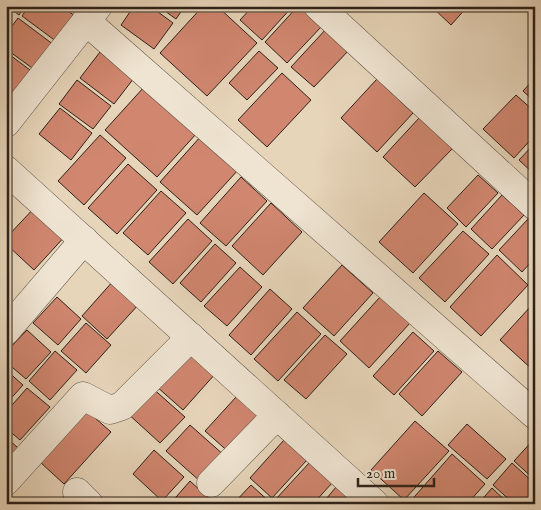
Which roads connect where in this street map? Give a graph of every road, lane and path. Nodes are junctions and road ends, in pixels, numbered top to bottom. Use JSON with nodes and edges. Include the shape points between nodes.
{"nodes":[{"id":1,"x":318,"y":6,"type":"edge"},
{"id":2,"x":92,"y":14,"type":"edge"},
{"id":3,"x":6,"y":123,"type":"edge"},
{"id":4,"x":6,"y":170,"type":"edge"},
{"id":5,"x":535,"y":206,"type":"edge"},
{"id":6,"x":84,"y":240,"type":"junction"},
{"id":7,"x":6,"y":330,"type":"edge"},
{"id":8,"x":191,"y":337,"type":"junction"},
{"id":9,"x":277,"y":415,"type":"junction"},
{"id":10,"x":535,"y":415,"type":"edge"},
{"id":11,"x":6,"y":481,"type":"edge"},
{"id":12,"x":212,"y":483,"type":"dead end"},
{"id":13,"x":375,"y":504,"type":"edge"}],
"edges":[{"from":1,"to":5,"type":"street"},
{"from":2,"to":3,"type":"street"},
{"from":2,"to":10,"type":"street"},
{"from":4,"to":6,"type":"street"},
{"from":6,"to":7,"type":"street"},
{"from":6,"to":8,"type":"street"},
{"from":8,"to":9,"type":"street"},
{"from":8,"to":11,"type":"street","via":[[122,406],[110,410],[84,396]]},
{"from":9,"to":12,"type":"street"},
{"from":9,"to":13,"type":"street"}]}
